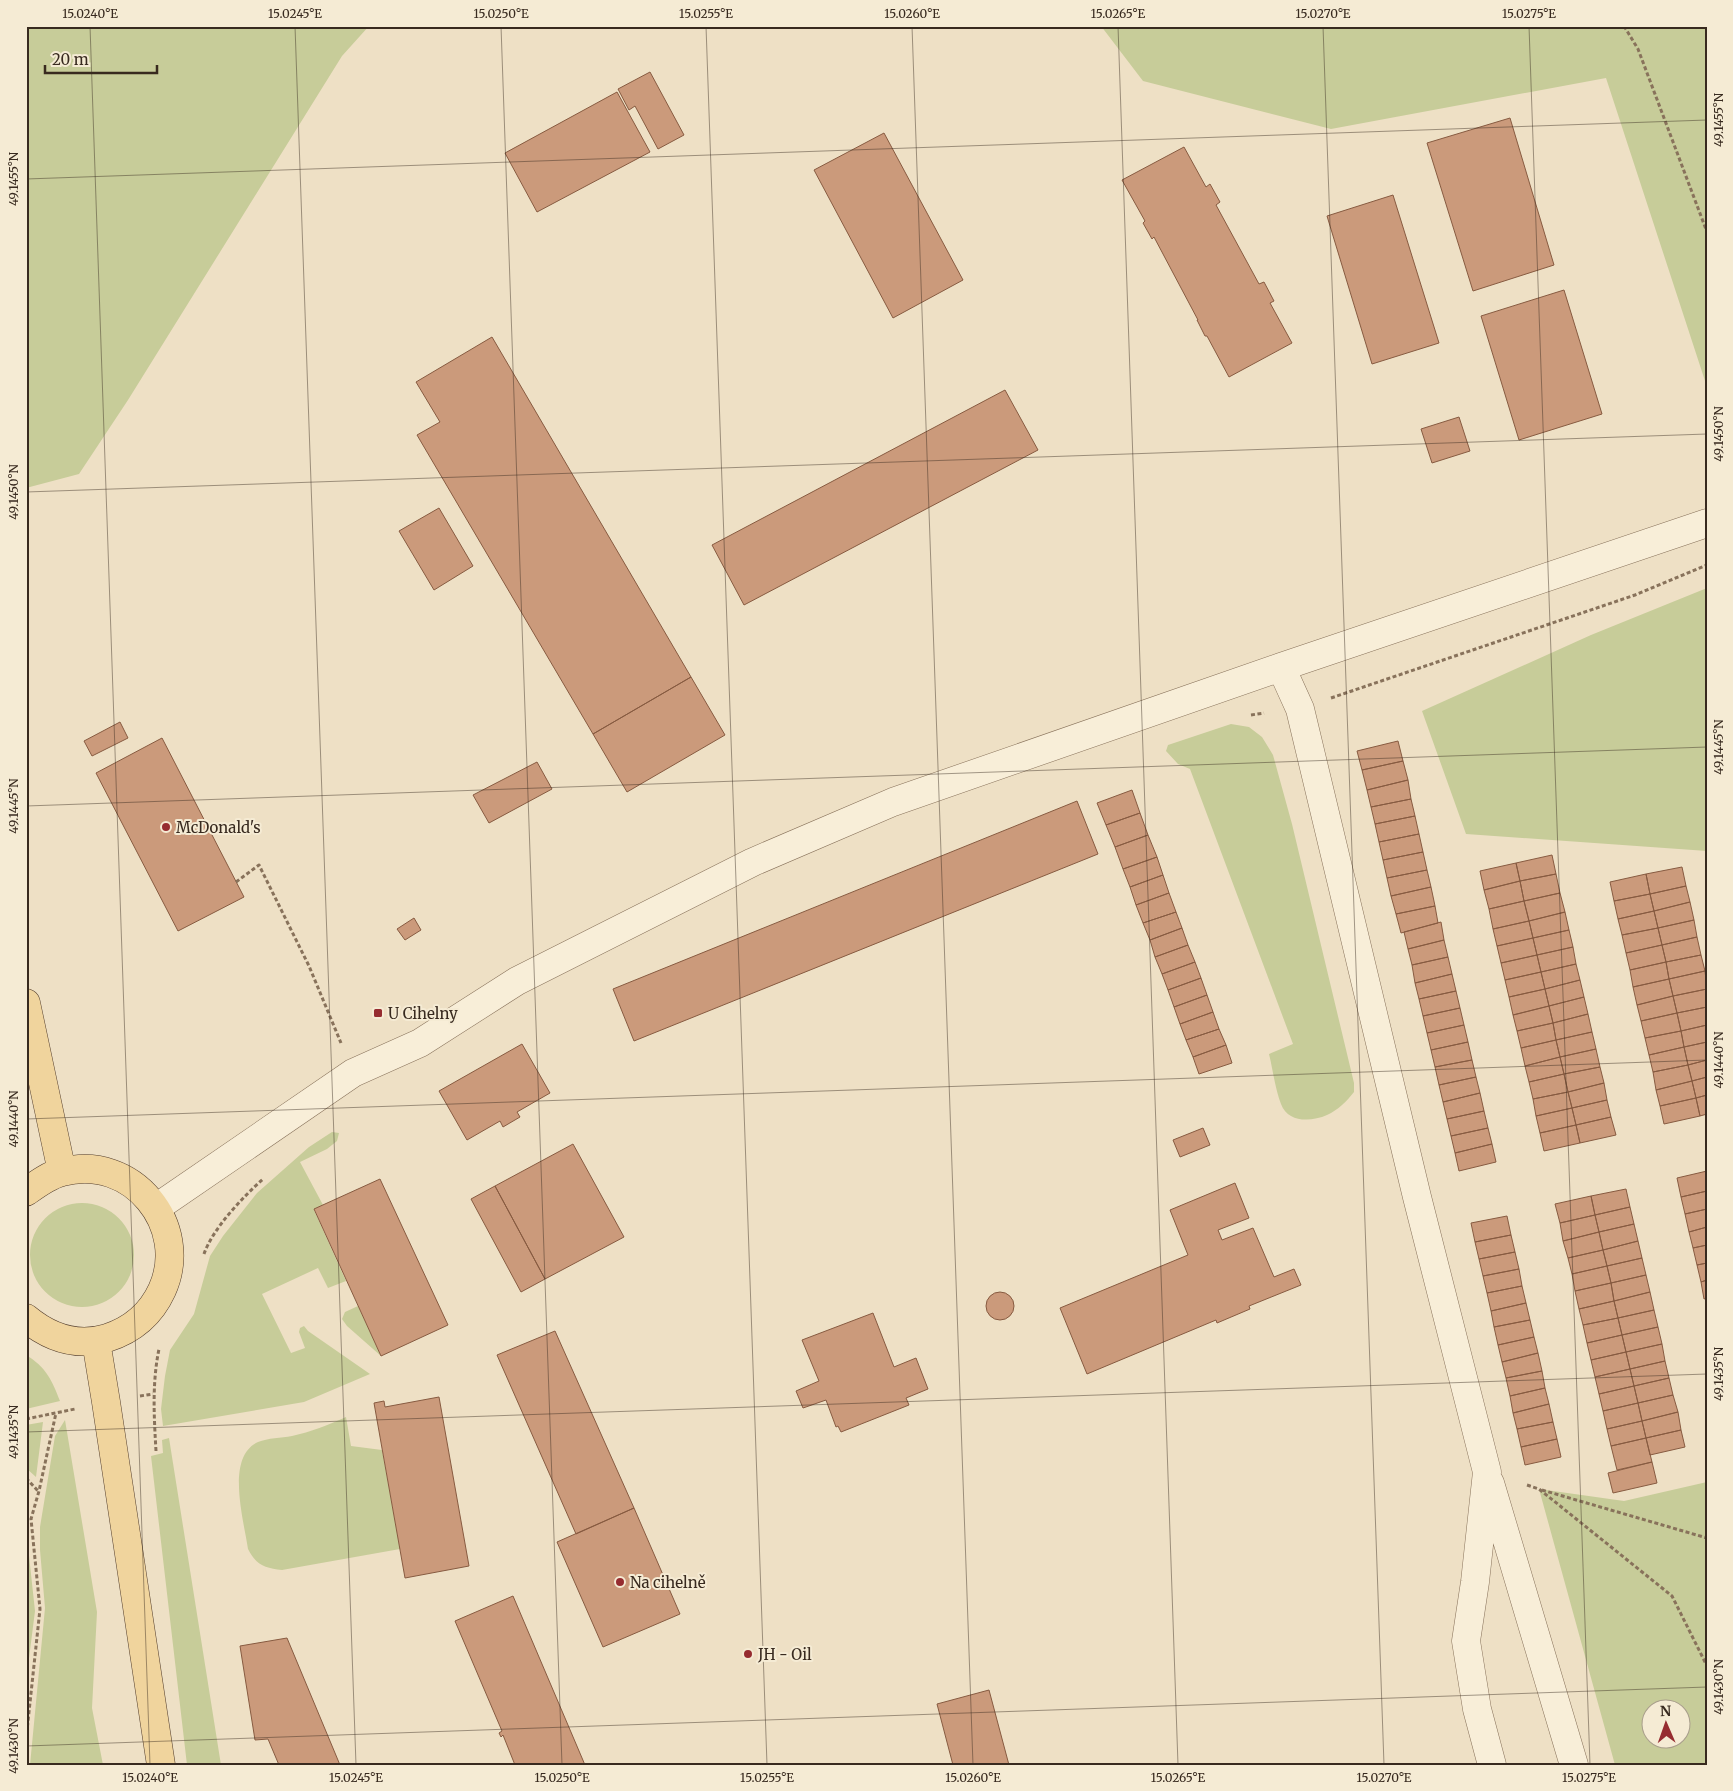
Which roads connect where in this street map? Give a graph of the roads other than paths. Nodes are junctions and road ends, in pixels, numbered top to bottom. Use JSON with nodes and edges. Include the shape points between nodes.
{"nodes":[{"id":1,"x":1707,"y":523,"type":"edge"},
{"id":2,"x":1282,"y":667,"type":"junction"},
{"id":3,"x":26,"y":1003,"type":"edge"},
{"id":4,"x":62,"y":1172,"type":"junction"},
{"id":5,"x":26,"y":1192,"type":"edge"},
{"id":6,"x":156,"y":1208,"type":"junction"},
{"id":7,"x":26,"y":1318,"type":"edge"},
{"id":8,"x":96,"y":1341,"type":"junction"},
{"id":9,"x":1487,"y":1472,"type":"junction"},
{"id":10,"x":161,"y":1765,"type":"edge"},
{"id":11,"x":1492,"y":1765,"type":"edge"},
{"id":12,"x":1574,"y":1765,"type":"edge"}],
"edges":[{"from":1,"to":2,"type":"street"},
{"from":2,"to":6,"type":"street","via":[[893,802],[753,862],[517,981],[420,1043],[353,1073]]},
{"from":2,"to":9,"type":"street","via":[[1300,709],[1414,1187]]},
{"from":3,"to":4,"type":"main road"},
{"from":4,"to":5,"type":"main road","via":[[40,1181]]},
{"from":4,"to":6,"type":"main road","via":[[84,1169],[124,1179]]},
{"from":6,"to":8,"type":"main road","via":[[167,1230],[170,1254],[167,1279],[157,1302],[141,1321],[120,1334]]},
{"from":7,"to":8,"type":"main road","via":[[40,1330],[67,1340]]},
{"from":8,"to":10,"type":"main road"},
{"from":9,"to":11,"type":"street","via":[[1466,1641],[1476,1709]]},
{"from":9,"to":12,"type":"street"}]}
